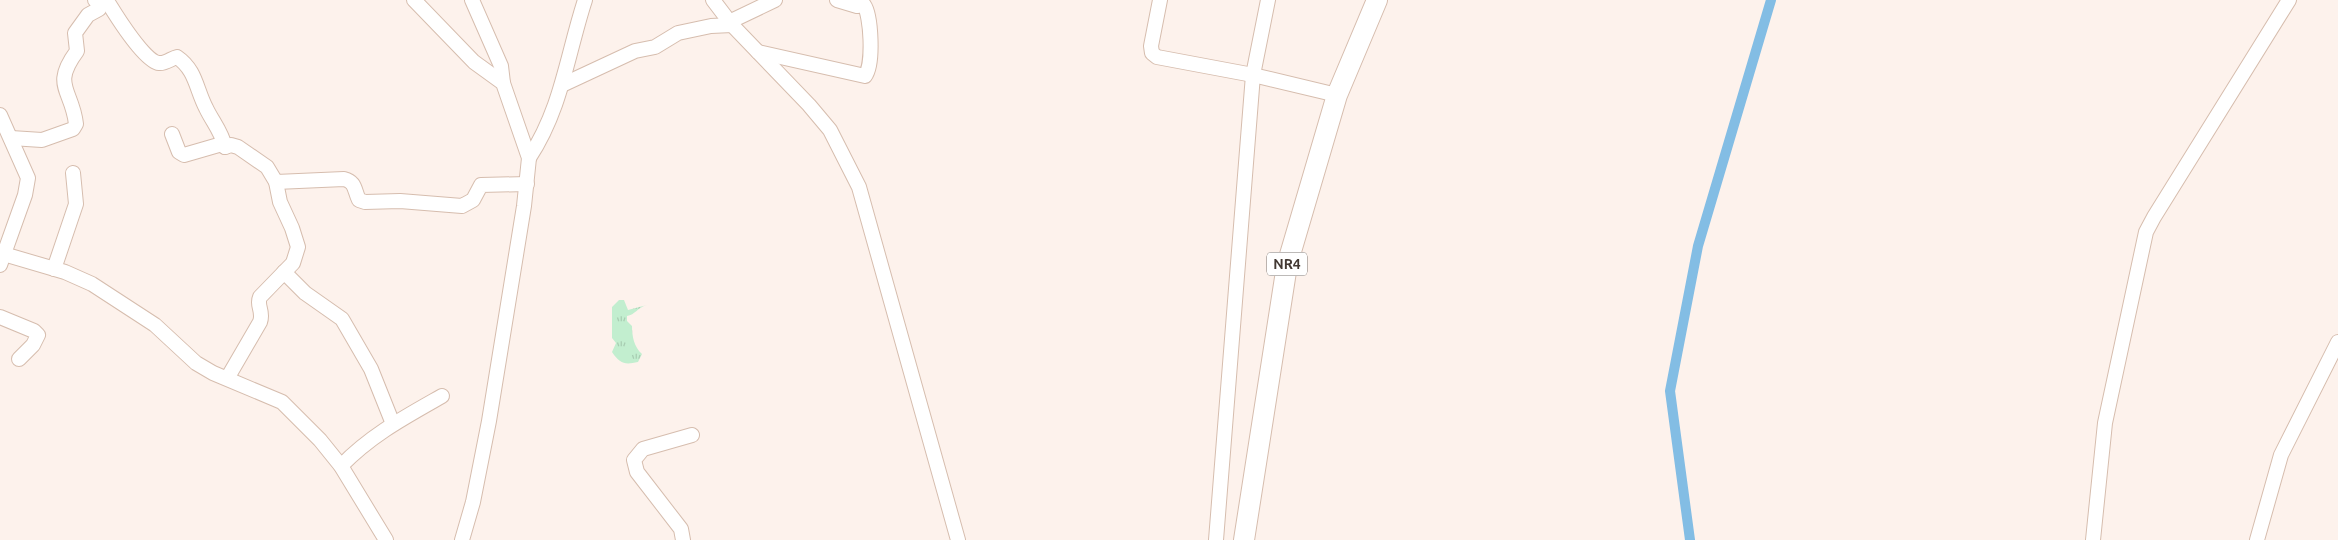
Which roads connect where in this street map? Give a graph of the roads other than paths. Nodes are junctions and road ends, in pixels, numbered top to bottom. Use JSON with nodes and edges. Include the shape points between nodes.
{"nodes":[{"id":1,"x":414,"y":0,"type":"edge"},
{"id":2,"x":472,"y":0,"type":"edge"},
{"id":3,"x":585,"y":0,"type":"edge"},
{"id":4,"x":713,"y":0,"type":"edge"},
{"id":5,"x":775,"y":0,"type":"edge"},
{"id":6,"x":837,"y":0,"type":"edge"},
{"id":7,"x":1160,"y":0,"type":"edge"},
{"id":8,"x":1268,"y":0,"type":"edge"},
{"id":9,"x":1376,"y":0,"type":"edge"},
{"id":10,"x":2289,"y":0,"type":"edge"},
{"id":11,"x":96,"y":1,"type":"edge"},
{"id":12,"x":730,"y":24,"type":"junction"},
{"id":13,"x":757,"y":52,"type":"junction"},
{"id":14,"x":1252,"y":75,"type":"junction"},
{"id":15,"x":503,"y":83,"type":"junction"},
{"id":16,"x":562,"y":85,"type":"junction"},
{"id":17,"x":1337,"y":95,"type":"junction"},
{"id":18,"x":0,"y":115,"type":"edge"},
{"id":19,"x":172,"y":134,"type":"dead end"},
{"id":20,"x":11,"y":138,"type":"junction"},
{"id":21,"x":225,"y":147,"type":"junction"},
{"id":22,"x":530,"y":158,"type":"junction"},
{"id":23,"x":74,"y":173,"type":"dead end"},
{"id":24,"x":276,"y":182,"type":"junction"},
{"id":25,"x":527,"y":184,"type":"junction"},
{"id":26,"x":1,"y":258,"type":"edge"},
{"id":27,"x":54,"y":269,"type":"junction"},
{"id":28,"x":284,"y":272,"type":"junction"},
{"id":29,"x":0,"y":317,"type":"edge"},
{"id":30,"x":2338,"y":342,"type":"edge"},
{"id":31,"x":19,"y":360,"type":"dead end"},
{"id":32,"x":228,"y":377,"type":"junction"},
{"id":33,"x":442,"y":396,"type":"dead end"},
{"id":34,"x":393,"y":424,"type":"junction"},
{"id":35,"x":692,"y":435,"type":"dead end"},
{"id":36,"x":341,"y":466,"type":"junction"},
{"id":37,"x":386,"y":540,"type":"edge"},
{"id":38,"x":462,"y":540,"type":"edge"},
{"id":39,"x":683,"y":540,"type":"edge"},
{"id":40,"x":958,"y":540,"type":"edge"},
{"id":41,"x":1216,"y":540,"type":"edge"},
{"id":42,"x":1244,"y":540,"type":"edge"},
{"id":43,"x":2093,"y":540,"type":"edge"},
{"id":44,"x":2257,"y":540,"type":"edge"}],
"edges":[{"from":1,"to":15,"type":"street","via":[[474,62]]},
{"from":2,"to":15,"type":"street","via":[[501,66]]},
{"from":3,"to":16,"type":"street"},
{"from":4,"to":12,"type":"street"},
{"from":5,"to":12,"type":"street"},
{"from":6,"to":13,"type":"street","via":[[864,5],[867,10],[870,33],[865,76]]},
{"from":7,"to":14,"type":"street","via":[[1151,46],[1156,57]]},
{"from":8,"to":14,"type":"street"},
{"from":9,"to":17,"type":"highway","number":"NR4"},
{"from":10,"to":43,"type":"street","via":[[2146,232],[2106,423]]},
{"from":11,"to":20,"type":"street","via":[[99,9],[88,15],[75,33],[77,50],[64,72],[63,80],[76,124],[42,140]]},
{"from":11,"to":21,"type":"street","via":[[109,4],[125,30],[154,61],[163,63],[177,57],[190,70]]},
{"from":12,"to":13,"type":"street"},
{"from":12,"to":16,"type":"street","via":[[678,33],[655,47],[635,51]]},
{"from":13,"to":40,"type":"street","via":[[830,130],[859,187]]},
{"from":14,"to":17,"type":"street"},
{"from":14,"to":41,"type":"street"},
{"from":15,"to":22,"type":"street"},
{"from":16,"to":22,"type":"street","via":[[550,123]]},
{"from":17,"to":42,"type":"highway","number":"NR4","via":[[1287,265]]},
{"from":18,"to":20,"type":"street"},
{"from":19,"to":21,"type":"street","via":[[179,152],[184,155],[222,144]]},
{"from":20,"to":26,"type":"street","via":[[28,178],[25,195]]},
{"from":21,"to":24,"type":"street","via":[[238,147],[260,161]]},
{"from":22,"to":25,"type":"street"},
{"from":23,"to":27,"type":"street","via":[[76,204]]},
{"from":24,"to":25,"type":"street","via":[[344,179],[351,180],[359,200],[365,202],[462,206],[473,200],[481,185]]},
{"from":24,"to":28,"type":"street","via":[[280,202],[298,247],[293,263]]},
{"from":25,"to":38,"type":"street","via":[[489,421]]},
{"from":26,"to":27,"type":"street"},
{"from":27,"to":32,"type":"street","via":[[114,296],[155,325],[196,363]]},
{"from":28,"to":32,"type":"street","via":[[260,297],[260,322]]},
{"from":28,"to":34,"type":"street","via":[[305,293],[342,319],[371,368]]},
{"from":29,"to":31,"type":"street","via":[[38,335]]},
{"from":30,"to":44,"type":"street","via":[[2281,456]]},
{"from":32,"to":36,"type":"street","via":[[282,402]]},
{"from":33,"to":34,"type":"street"},
{"from":34,"to":36,"type":"street","via":[[360,446]]},
{"from":35,"to":39,"type":"street","via":[[643,449],[634,460],[638,472],[681,528]]},
{"from":36,"to":37,"type":"street"}]}
